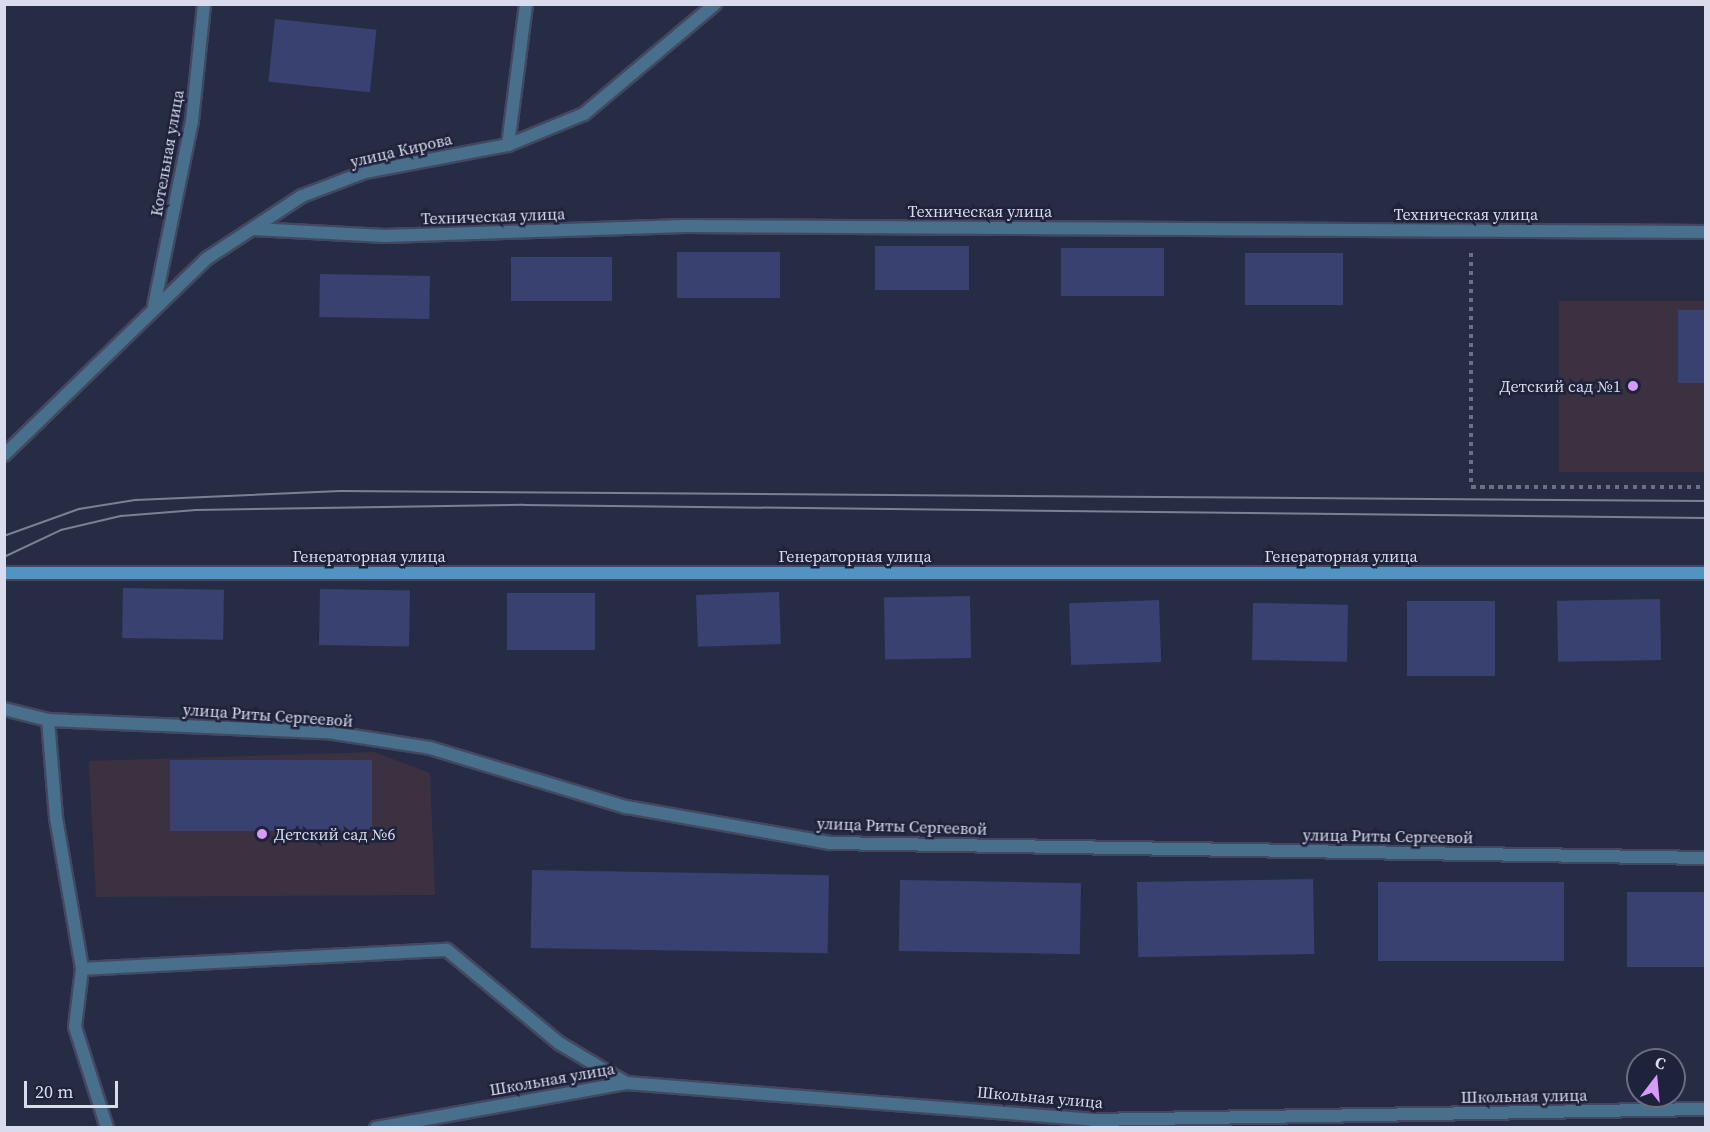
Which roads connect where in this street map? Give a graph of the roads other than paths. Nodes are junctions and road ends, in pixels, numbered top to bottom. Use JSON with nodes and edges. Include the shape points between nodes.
{"nodes":[{"id":1,"x":204,"y":4,"type":"edge"},
{"id":2,"x":526,"y":4,"type":"edge"},
{"id":3,"x":715,"y":4,"type":"edge"},
{"id":4,"x":508,"y":145,"type":"junction"},
{"id":5,"x":254,"y":228,"type":"junction"},
{"id":6,"x":1706,"y":232,"type":"edge"},
{"id":7,"x":154,"y":306,"type":"junction"},
{"id":8,"x":4,"y":455,"type":"edge"},
{"id":9,"x":4,"y":573,"type":"edge"},
{"id":10,"x":1706,"y":573,"type":"edge"},
{"id":11,"x":4,"y":709,"type":"edge"},
{"id":12,"x":48,"y":720,"type":"junction"},
{"id":13,"x":1706,"y":858,"type":"edge"},
{"id":14,"x":82,"y":969,"type":"junction"},
{"id":15,"x":626,"y":1083,"type":"junction"},
{"id":16,"x":1706,"y":1109,"type":"edge"},
{"id":17,"x":107,"y":1128,"type":"edge"},
{"id":18,"x":376,"y":1128,"type":"edge"}],
"edges":[{"from":1,"to":7,"type":"street","name":"Котельная улица","via":[[192,121]]},
{"from":2,"to":4,"type":"street"},
{"from":3,"to":4,"type":"street","name":"улица Кирова","via":[[584,114]]},
{"from":4,"to":5,"type":"street","name":"улица Кирова","via":[[364,172],[302,196]]},
{"from":5,"to":6,"type":"street","name":"Техническая улица","via":[[384,236],[685,225]]},
{"from":5,"to":7,"type":"street","name":"улица Кирова","via":[[206,259]]},
{"from":7,"to":8,"type":"street","name":"улица Кирова"},
{"from":9,"to":10,"type":"main road","name":"Генераторная улица"},
{"from":11,"to":12,"type":"street","name":"улица Риты Сергеевой"},
{"from":12,"to":13,"type":"street","name":"улица Риты Сергеевой","via":[[339,734],[430,748],[626,807],[830,843]]},
{"from":12,"to":14,"type":"street","via":[[56,818]]},
{"from":14,"to":15,"type":"street","via":[[447,950],[559,1043]]},
{"from":14,"to":17,"type":"street","via":[[75,1027]]},
{"from":15,"to":16,"type":"street","name":"Школьная улица","via":[[1092,1120]]},
{"from":15,"to":18,"type":"street","name":"Школьная улица"}]}
